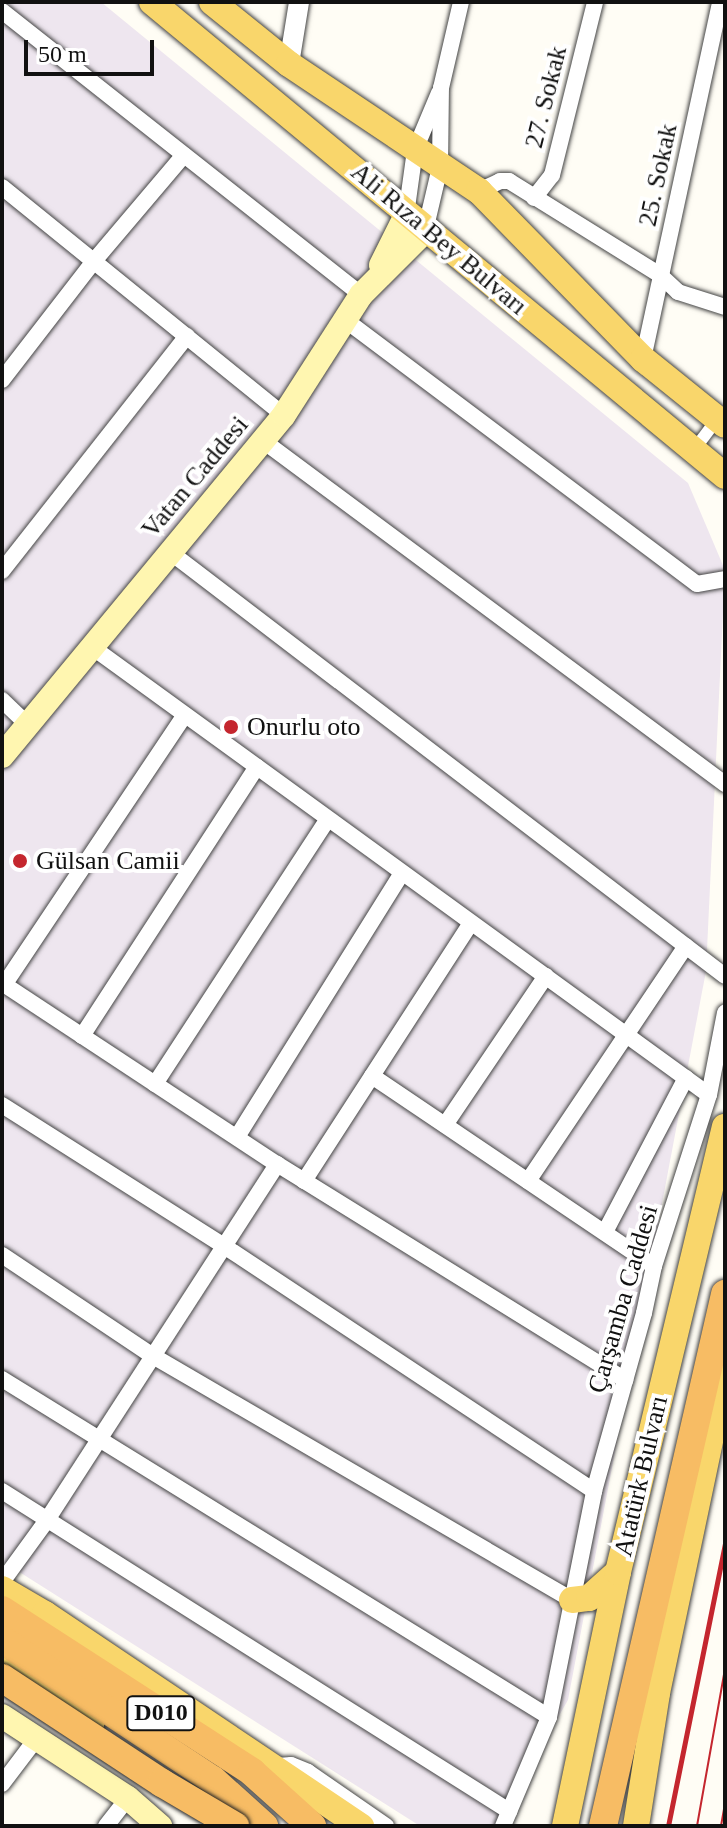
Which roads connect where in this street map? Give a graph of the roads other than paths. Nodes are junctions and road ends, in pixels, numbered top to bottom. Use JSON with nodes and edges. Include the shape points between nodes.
{"nodes":[{"id":1,"x":152,"y":2,"type":"edge"},
{"id":2,"x":298,"y":2,"type":"edge"},
{"id":3,"x":461,"y":2,"type":"edge"},
{"id":4,"x":595,"y":2,"type":"edge"},
{"id":5,"x":720,"y":2,"type":"edge"},
{"id":6,"x":225,"y":6,"type":"edge"},
{"id":7,"x":2,"y":11,"type":"edge"},
{"id":8,"x":289,"y":64,"type":"junction"},
{"id":9,"x":441,"y":88,"type":"junction"},
{"id":10,"x":415,"y":150,"type":"junction"},
{"id":11,"x":184,"y":155,"type":"junction"},
{"id":12,"x":440,"y":167,"type":"junction"},
{"id":13,"x":2,"y":188,"type":"edge"},
{"id":14,"x":479,"y":191,"type":"junction"},
{"id":15,"x":534,"y":198,"type":"junction"},
{"id":16,"x":416,"y":223,"type":"junction"},
{"id":17,"x":94,"y":261,"type":"junction"},
{"id":18,"x":660,"y":275,"type":"junction"},
{"id":19,"x":367,"y":288,"type":"junction"},
{"id":20,"x":725,"y":307,"type":"edge"},
{"id":21,"x":344,"y":319,"type":"junction"},
{"id":22,"x":187,"y":336,"type":"junction"},
{"id":23,"x":643,"y":359,"type":"junction"},
{"id":24,"x":2,"y":380,"type":"edge"},
{"id":25,"x":284,"y":415,"type":"junction"},
{"id":26,"x":723,"y":418,"type":"edge"},
{"id":27,"x":262,"y":440,"type":"junction"},
{"id":28,"x":690,"y":455,"type":"junction"},
{"id":29,"x":725,"y":476,"type":"edge"},
{"id":30,"x":170,"y":552,"type":"junction"},
{"id":31,"x":2,"y":571,"type":"edge"},
{"id":32,"x":725,"y":579,"type":"edge"},
{"id":33,"x":92,"y":647,"type":"junction"},
{"id":34,"x":2,"y":700,"type":"edge"},
{"id":35,"x":185,"y":715,"type":"junction"},
{"id":36,"x":28,"y":725,"type":"junction"},
{"id":37,"x":2,"y":756,"type":"edge"},
{"id":38,"x":257,"y":767,"type":"junction"},
{"id":39,"x":725,"y":784,"type":"edge"},
{"id":40,"x":328,"y":819,"type":"junction"},
{"id":41,"x":402,"y":873,"type":"junction"},
{"id":42,"x":471,"y":923,"type":"junction"},
{"id":43,"x":686,"y":946,"type":"junction"},
{"id":44,"x":546,"y":976,"type":"junction"},
{"id":45,"x":725,"y":976,"type":"edge"},
{"id":46,"x":3,"y":984,"type":"edge"},
{"id":47,"x":725,"y":1013,"type":"edge"},
{"id":48,"x":624,"y":1033,"type":"junction"},
{"id":49,"x":82,"y":1036,"type":"junction"},
{"id":50,"x":372,"y":1076,"type":"junction"},
{"id":51,"x":686,"y":1078,"type":"junction"},
{"id":52,"x":155,"y":1084,"type":"junction"},
{"id":53,"x":709,"y":1095,"type":"junction"},
{"id":54,"x":2,"y":1105,"type":"edge"},
{"id":55,"x":445,"y":1125,"type":"junction"},
{"id":56,"x":725,"y":1127,"type":"edge"},
{"id":57,"x":237,"y":1137,"type":"junction"},
{"id":58,"x":277,"y":1164,"type":"junction"},
{"id":59,"x":304,"y":1181,"type":"junction"},
{"id":60,"x":528,"y":1181,"type":"junction"},
{"id":61,"x":605,"y":1232,"type":"junction"},
{"id":62,"x":224,"y":1246,"type":"junction"},
{"id":63,"x":2,"y":1255,"type":"edge"},
{"id":64,"x":654,"y":1266,"type":"junction"},
{"id":65,"x":725,"y":1294,"type":"edge"},
{"id":66,"x":153,"y":1356,"type":"junction"},
{"id":67,"x":725,"y":1371,"type":"edge"},
{"id":68,"x":2,"y":1379,"type":"edge"},
{"id":69,"x":625,"y":1380,"type":"junction"},
{"id":70,"x":98,"y":1440,"type":"junction"},
{"id":71,"x":2,"y":1491,"type":"edge"},
{"id":72,"x":594,"y":1491,"type":"junction"},
{"id":73,"x":47,"y":1520,"type":"junction"},
{"id":74,"x":618,"y":1572,"type":"junction"},
{"id":75,"x":2,"y":1582,"type":"edge"},
{"id":76,"x":2,"y":1589,"type":"edge"},
{"id":77,"x":572,"y":1600,"type":"junction"},
{"id":78,"x":2,"y":1610,"type":"edge"},
{"id":79,"x":2,"y":1640,"type":"edge"},
{"id":80,"x":2,"y":1654,"type":"edge"},
{"id":81,"x":2,"y":1678,"type":"edge"},
{"id":82,"x":2,"y":1716,"type":"edge"},
{"id":83,"x":549,"y":1717,"type":"junction"},
{"id":84,"x":36,"y":1739,"type":"junction"},
{"id":85,"x":274,"y":1766,"type":"junction"},
{"id":86,"x":2,"y":1784,"type":"edge"},
{"id":87,"x":128,"y":1798,"type":"junction"},
{"id":88,"x":506,"y":1819,"type":"edge"},
{"id":89,"x":565,"y":1822,"type":"edge"},
{"id":90,"x":354,"y":1823,"type":"edge"},
{"id":91,"x":106,"y":1826,"type":"edge"},
{"id":92,"x":160,"y":1826,"type":"edge"},
{"id":93,"x":223,"y":1826,"type":"edge"},
{"id":94,"x":235,"y":1826,"type":"edge"},
{"id":95,"x":264,"y":1826,"type":"edge"},
{"id":96,"x":312,"y":1826,"type":"edge"},
{"id":97,"x":386,"y":1826,"type":"edge"},
{"id":98,"x":603,"y":1826,"type":"edge"},
{"id":99,"x":636,"y":1826,"type":"edge"}],
"edges":[{"from":1,"to":16,"type":"main road","name":"Ali Rıza Bey Bulvarı"},
{"from":2,"to":8,"type":"street"},
{"from":3,"to":9,"type":"street"},
{"from":4,"to":15,"type":"street","name":"27. Sokak","via":[[552,175]]},
{"from":5,"to":18,"type":"street","name":"25. Sokak"},
{"from":6,"to":8,"type":"main road","name":"Ali Rıza Bey Bulvarı"},
{"from":7,"to":11,"type":"street"},
{"from":8,"to":10,"type":"main road","name":"Ali Rıza Bey Bulvarı"},
{"from":9,"to":10,"type":"street"},
{"from":9,"to":12,"type":"street"},
{"from":10,"to":12,"type":"main road","name":"Ali Rıza Bey Bulvarı"},
{"from":10,"to":16,"type":"street"},
{"from":11,"to":17,"type":"street"},
{"from":11,"to":19,"type":"street"},
{"from":12,"to":14,"type":"main road","name":"Ali Rıza Bey Bulvarı"},
{"from":12,"to":16,"type":"street"},
{"from":13,"to":17,"type":"street"},
{"from":14,"to":15,"type":"street","via":[[509,181]]},
{"from":14,"to":23,"type":"main road","name":"Ali Rıza Bey Bulvarı"},
{"from":15,"to":18,"type":"street"},
{"from":16,"to":19,"type":"main road","name":"Vatan Caddesi"},
{"from":16,"to":28,"type":"main road","name":"Ali Rıza Bey Bulvarı"},
{"from":17,"to":22,"type":"street"},
{"from":17,"to":24,"type":"street"},
{"from":18,"to":20,"type":"street","via":[[678,292]]},
{"from":18,"to":23,"type":"street","name":"25. Sokak"},
{"from":19,"to":21,"type":"main road","name":"Vatan Caddesi"},
{"from":21,"to":25,"type":"main road","name":"Vatan Caddesi"},
{"from":21,"to":32,"type":"street","via":[[697,584]]},
{"from":22,"to":25,"type":"street"},
{"from":22,"to":31,"type":"street"},
{"from":23,"to":26,"type":"main road","name":"Ali Rıza Bey Bulvarı"},
{"from":25,"to":27,"type":"main road","name":"Vatan Caddesi"},
{"from":26,"to":28,"type":"street"},
{"from":27,"to":30,"type":"main road","name":"Vatan Caddesi"},
{"from":27,"to":39,"type":"street"},
{"from":28,"to":29,"type":"main road","name":"Ali Rıza Bey Bulvarı"},
{"from":30,"to":33,"type":"main road","name":"Vatan Caddesi"},
{"from":30,"to":43,"type":"street"},
{"from":33,"to":35,"type":"street"},
{"from":33,"to":36,"type":"main road","name":"Vatan Caddesi"},
{"from":34,"to":36,"type":"street"},
{"from":35,"to":38,"type":"street"},
{"from":35,"to":46,"type":"street"},
{"from":36,"to":37,"type":"main road","name":"Vatan Caddesi"},
{"from":38,"to":40,"type":"street"},
{"from":38,"to":49,"type":"street"},
{"from":40,"to":41,"type":"street"},
{"from":40,"to":52,"type":"street"},
{"from":41,"to":42,"type":"street"},
{"from":41,"to":57,"type":"street"},
{"from":42,"to":44,"type":"street"},
{"from":42,"to":50,"type":"street"},
{"from":43,"to":45,"type":"street"},
{"from":43,"to":48,"type":"street"},
{"from":44,"to":48,"type":"street"},
{"from":44,"to":55,"type":"street"},
{"from":46,"to":49,"type":"street"},
{"from":47,"to":53,"type":"street","name":"Çarşamba Caddesi"},
{"from":48,"to":51,"type":"street"},
{"from":48,"to":60,"type":"street"},
{"from":49,"to":52,"type":"street"},
{"from":50,"to":55,"type":"street"},
{"from":50,"to":59,"type":"street"},
{"from":51,"to":53,"type":"street"},
{"from":51,"to":61,"type":"street"},
{"from":52,"to":57,"type":"street"},
{"from":53,"to":64,"type":"street","name":"Çarşamba Caddesi"},
{"from":54,"to":62,"type":"street"},
{"from":55,"to":60,"type":"street"},
{"from":56,"to":74,"type":"main road","name":"Atatürk Bulvarı"},
{"from":57,"to":58,"type":"street"},
{"from":58,"to":59,"type":"street"},
{"from":58,"to":62,"type":"street"},
{"from":59,"to":69,"type":"street"},
{"from":60,"to":61,"type":"street"},
{"from":61,"to":64,"type":"street"},
{"from":62,"to":66,"type":"street"},
{"from":62,"to":72,"type":"street"},
{"from":63,"to":66,"type":"street"},
{"from":64,"to":69,"type":"street","name":"Çarşamba Caddesi"},
{"from":65,"to":98,"type":"highway"},
{"from":66,"to":70,"type":"street"},
{"from":66,"to":77,"type":"street"},
{"from":67,"to":99,"type":"main road","via":[[657,1693]]},
{"from":68,"to":70,"type":"street"},
{"from":69,"to":72,"type":"street","name":"Çarşamba Caddesi"},
{"from":70,"to":73,"type":"street"},
{"from":70,"to":83,"type":"street"},
{"from":71,"to":73,"type":"street"},
{"from":72,"to":77,"type":"street","name":"Çarşamba Caddesi"},
{"from":73,"to":75,"type":"street"},
{"from":73,"to":88,"type":"street"},
{"from":74,"to":77,"type":"main road","via":[[589,1598]]},
{"from":74,"to":89,"type":"main road","name":"Atatürk Bulvarı"},
{"from":76,"to":85,"type":"main road"},
{"from":77,"to":83,"type":"street","name":"Çarşamba Caddesi"},
{"from":78,"to":96,"type":"highway","number":"D010","via":[[252,1772]]},
{"from":79,"to":95,"type":"highway","number":"D010","via":[[213,1780]]},
{"from":80,"to":93,"type":"main road"},
{"from":81,"to":94,"type":"highway","bridge":true},
{"from":82,"to":84,"type":"main road"},
{"from":83,"to":88,"type":"street","name":"Çarşamba Caddesi"},
{"from":84,"to":86,"type":"street"},
{"from":84,"to":87,"type":"main road"},
{"from":85,"to":90,"type":"main road"},
{"from":85,"to":97,"type":"street","via":[[308,1772]]},
{"from":87,"to":91,"type":"street"},
{"from":87,"to":92,"type":"main road"}]}
